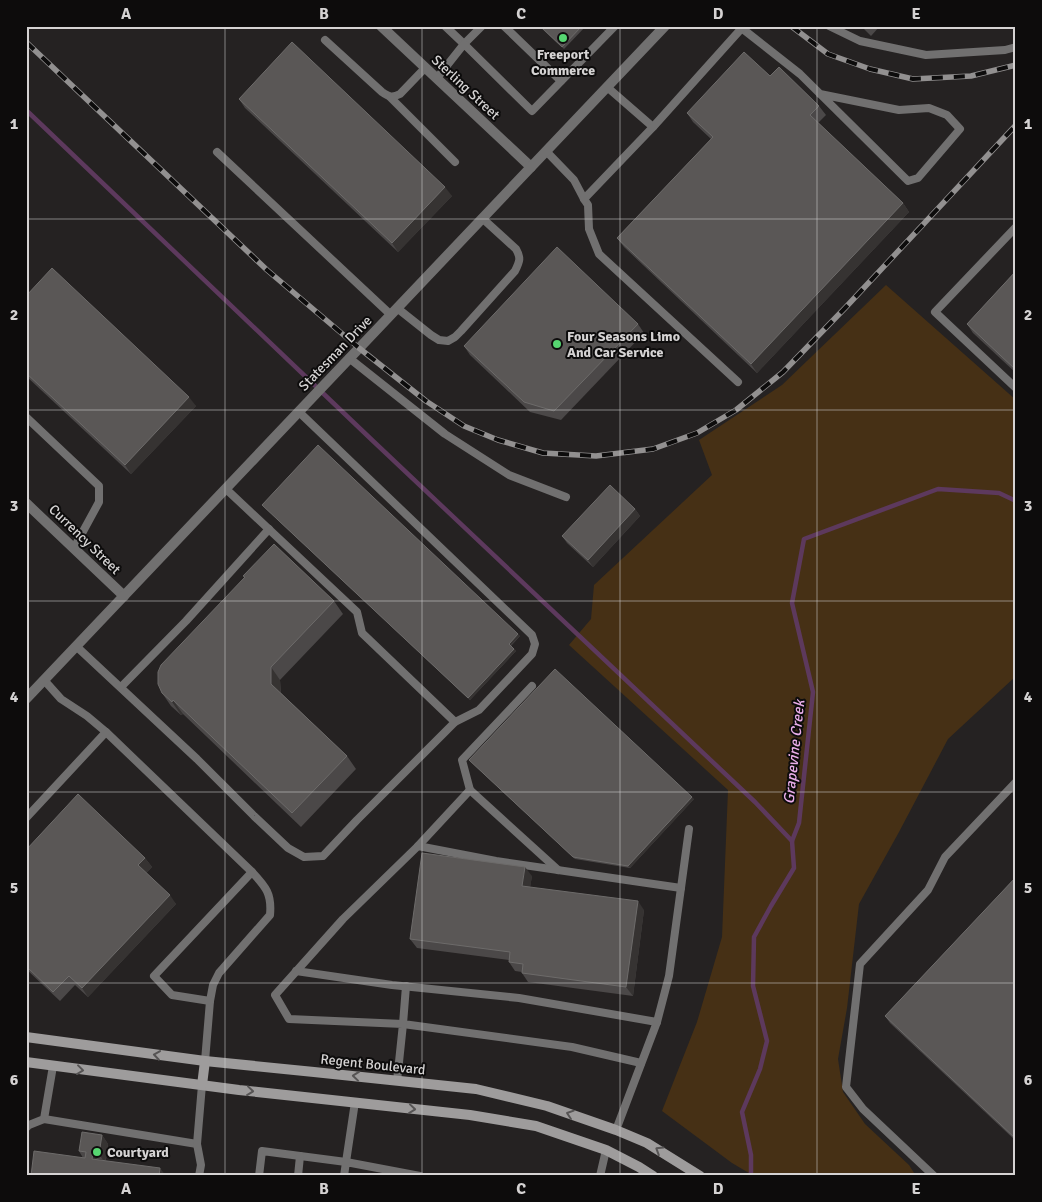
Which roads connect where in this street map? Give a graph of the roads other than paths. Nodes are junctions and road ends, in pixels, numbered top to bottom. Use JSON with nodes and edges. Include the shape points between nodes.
{"nodes":[{"id":1,"x":381,"y":26,"type":"edge"},
{"id":2,"x":445,"y":26,"type":"edge"},
{"id":3,"x":482,"y":26,"type":"edge"},
{"id":4,"x":504,"y":26,"type":"edge"},
{"id":5,"x":615,"y":26,"type":"edge"},
{"id":6,"x":665,"y":26,"type":"edge"},
{"id":7,"x":829,"y":26,"type":"edge"},
{"id":8,"x":740,"y":27,"type":"edge"},
{"id":9,"x":325,"y":40,"type":"dead end"},
{"id":10,"x":464,"y":44,"type":"junction"},
{"id":11,"x":1016,"y":47,"type":"edge"},
{"id":12,"x":425,"y":68,"type":"junction"},
{"id":13,"x":437,"y":78,"type":"junction"},
{"id":14,"x":561,"y":81,"type":"junction"},
{"id":15,"x":607,"y":87,"type":"junction"},
{"id":16,"x":820,"y":94,"type":"junction"},
{"id":17,"x":390,"y":97,"type":"junction"},
{"id":18,"x":652,"y":127,"type":"junction"},
{"id":19,"x":546,"y":151,"type":"junction"},
{"id":20,"x":217,"y":152,"type":"dead end"},
{"id":21,"x":455,"y":162,"type":"dead end"},
{"id":22,"x":531,"y":167,"type":"junction"},
{"id":23,"x":584,"y":199,"type":"junction"},
{"id":24,"x":482,"y":218,"type":"junction"},
{"id":25,"x":1016,"y":227,"type":"edge"},
{"id":26,"x":394,"y":312,"type":"junction"},
{"id":27,"x":346,"y":362,"type":"junction"},
{"id":28,"x":738,"y":382,"type":"dead end"},
{"id":29,"x":1016,"y":388,"type":"edge"},
{"id":30,"x":298,"y":412,"type":"junction"},
{"id":31,"x":26,"y":417,"type":"edge"},
{"id":32,"x":226,"y":489,"type":"junction"},
{"id":33,"x":566,"y":497,"type":"dead end"},
{"id":34,"x":26,"y":503,"type":"edge"},
{"id":35,"x":269,"y":529,"type":"junction"},
{"id":36,"x":74,"y":548,"type":"junction"},
{"id":37,"x":124,"y":596,"type":"junction"},
{"id":38,"x":76,"y":646,"type":"junction"},
{"id":39,"x":44,"y":680,"type":"junction"},
{"id":40,"x":532,"y":686,"type":"dead end"},
{"id":41,"x":122,"y":688,"type":"junction"},
{"id":42,"x":26,"y":699,"type":"edge"},
{"id":43,"x":455,"y":722,"type":"junction"},
{"id":44,"x":106,"y":732,"type":"junction"},
{"id":45,"x":1016,"y":782,"type":"edge"},
{"id":46,"x":470,"y":790,"type":"junction"},
{"id":47,"x":26,"y":818,"type":"edge"},
{"id":48,"x":689,"y":829,"type":"dead end"},
{"id":49,"x":418,"y":846,"type":"junction"},
{"id":50,"x":558,"y":870,"type":"junction"},
{"id":51,"x":252,"y":872,"type":"junction"},
{"id":52,"x":681,"y":888,"type":"junction"},
{"id":53,"x":296,"y":972,"type":"junction"},
{"id":54,"x":406,"y":986,"type":"junction"},
{"id":55,"x":210,"y":1001,"type":"junction"},
{"id":56,"x":657,"y":1022,"type":"junction"},
{"id":57,"x":404,"y":1024,"type":"junction"},
{"id":58,"x":26,"y":1037,"type":"edge"},
{"id":59,"x":205,"y":1061,"type":"junction"},
{"id":60,"x":26,"y":1062,"type":"edge"},
{"id":61,"x":641,"y":1063,"type":"junction"},
{"id":62,"x":53,"y":1066,"type":"junction"},
{"id":63,"x":396,"y":1080,"type":"junction"},
{"id":64,"x":202,"y":1085,"type":"junction"},
{"id":65,"x":355,"y":1102,"type":"junction"},
{"id":66,"x":44,"y":1119,"type":"junction"},
{"id":67,"x":26,"y":1128,"type":"edge"},
{"id":68,"x":616,"y":1130,"type":"junction"},
{"id":69,"x":197,"y":1144,"type":"junction"},
{"id":70,"x":606,"y":1150,"type":"junction"},
{"id":71,"x":300,"y":1156,"type":"junction"},
{"id":72,"x":346,"y":1162,"type":"junction"},
{"id":73,"x":384,"y":1172,"type":"edge"},
{"id":74,"x":199,"y":1176,"type":"edge"},
{"id":75,"x":258,"y":1176,"type":"edge"},
{"id":76,"x":298,"y":1176,"type":"edge"},
{"id":77,"x":344,"y":1176,"type":"edge"},
{"id":78,"x":420,"y":1176,"type":"edge"},
{"id":79,"x":600,"y":1176,"type":"edge"},
{"id":80,"x":653,"y":1176,"type":"edge"},
{"id":81,"x":700,"y":1176,"type":"edge"},
{"id":82,"x":934,"y":1176,"type":"edge"}],
"edges":[{"from":1,"to":12,"type":"street","name":"Sterling Street"},
{"from":2,"to":10,"type":"lane"},
{"from":3,"to":10,"type":"lane"},
{"from":4,"to":14,"type":"lane"},
{"from":5,"to":14,"type":"lane"},
{"from":6,"to":15,"type":"street","name":"Statesman Drive"},
{"from":7,"to":11,"type":"lane","via":[[860,42],[926,55]]},
{"from":8,"to":16,"type":"lane"},
{"from":8,"to":18,"type":"lane"},
{"from":9,"to":17,"type":"lane"},
{"from":10,"to":13,"type":"lane"},
{"from":10,"to":14,"type":"lane","via":[[532,111]]},
{"from":12,"to":13,"type":"street","name":"Sterling Street"},
{"from":12,"to":17,"type":"lane","via":[[400,94]]},
{"from":13,"to":22,"type":"street","name":"Sterling Street"},
{"from":15,"to":18,"type":"lane"},
{"from":15,"to":19,"type":"street","name":"Statesman Drive"},
{"from":16,"to":16,"type":"lane","via":[[899,110],[928,108],[946,115],[960,129],[918,178],[908,181]]},
{"from":17,"to":21,"type":"lane"},
{"from":18,"to":23,"type":"lane"},
{"from":19,"to":22,"type":"street","name":"Statesman Drive"},
{"from":19,"to":23,"type":"lane","via":[[574,180]]},
{"from":20,"to":26,"type":"lane"},
{"from":22,"to":24,"type":"street","name":"Statesman Drive"},
{"from":23,"to":28,"type":"lane","via":[[588,205],[589,230],[598,254]]},
{"from":24,"to":26,"type":"street","name":"Statesman Drive"},
{"from":24,"to":26,"type":"lane","via":[[516,249],[520,262],[461,331],[448,341],[439,340]]},
{"from":25,"to":29,"type":"lane","via":[[935,312]]},
{"from":26,"to":27,"type":"street","name":"Statesman Drive"},
{"from":27,"to":30,"type":"street","name":"Statesman Drive"},
{"from":27,"to":33,"type":"lane","via":[[445,434],[509,475]]},
{"from":30,"to":32,"type":"street","name":"Statesman Drive"},
{"from":30,"to":43,"type":"lane","via":[[532,635],[535,644],[532,654],[480,710]]},
{"from":31,"to":36,"type":"lane","via":[[98,486],[99,502]]},
{"from":32,"to":35,"type":"lane"},
{"from":32,"to":37,"type":"street","name":"Statesman Drive"},
{"from":34,"to":36,"type":"street","name":"Currency Street"},
{"from":35,"to":41,"type":"lane"},
{"from":35,"to":43,"type":"lane","via":[[357,612],[362,633]]},
{"from":36,"to":37,"type":"street","name":"Currency Street"},
{"from":37,"to":38,"type":"street","name":"Statesman Drive"},
{"from":38,"to":39,"type":"street","name":"Statesman Drive"},
{"from":38,"to":41,"type":"lane"},
{"from":39,"to":42,"type":"street","name":"Statesman Drive"},
{"from":39,"to":44,"type":"lane","via":[[61,699]]},
{"from":40,"to":46,"type":"lane","via":[[462,760]]},
{"from":41,"to":43,"type":"lane","via":[[288,848],[304,857],[323,856]]},
{"from":44,"to":47,"type":"lane"},
{"from":44,"to":51,"type":"lane"},
{"from":45,"to":82,"type":"lane","via":[[945,857],[928,890],[860,964],[846,1087],[863,1109]]},
{"from":46,"to":49,"type":"lane"},
{"from":46,"to":50,"type":"lane"},
{"from":48,"to":52,"type":"lane"},
{"from":49,"to":50,"type":"lane"},
{"from":49,"to":53,"type":"lane","via":[[343,919]]},
{"from":50,"to":52,"type":"lane"},
{"from":51,"to":55,"type":"lane","via":[[268,892],[270,915],[219,973]]},
{"from":51,"to":55,"type":"lane","via":[[154,976],[172,995]]},
{"from":52,"to":56,"type":"lane","via":[[669,976]]},
{"from":53,"to":54,"type":"lane"},
{"from":53,"to":57,"type":"lane","via":[[275,995],[289,1019]]},
{"from":54,"to":56,"type":"lane","via":[[519,998]]},
{"from":54,"to":57,"type":"lane"},
{"from":55,"to":59,"type":"lane"},
{"from":56,"to":61,"type":"lane"},
{"from":57,"to":61,"type":"lane","via":[[572,1047]]},
{"from":57,"to":63,"type":"lane"},
{"from":59,"to":58,"type":"street","name":"Regent Boulevard","one_way":true},
{"from":63,"to":59,"type":"street","name":"Regent Boulevard","one_way":true},
{"from":59,"to":64,"type":"street"},
{"from":60,"to":62,"type":"street"},
{"from":61,"to":68,"type":"lane"},
{"from":62,"to":64,"type":"street","one_way":true},
{"from":62,"to":66,"type":"lane"},
{"from":68,"to":63,"type":"street","name":"Regent Boulevard","one_way":true,"via":[[546,1106],[476,1089]]},
{"from":64,"to":65,"type":"street","one_way":true},
{"from":64,"to":69,"type":"lane"},
{"from":65,"to":70,"type":"street","one_way":true,"via":[[536,1126]]},
{"from":65,"to":72,"type":"lane"},
{"from":66,"to":67,"type":"lane"},
{"from":66,"to":69,"type":"lane"},
{"from":81,"to":68,"type":"street","name":"Regent Boulevard","one_way":true,"via":[[647,1143]]},
{"from":69,"to":74,"type":"lane","via":[[201,1164]]},
{"from":70,"to":79,"type":"lane"},
{"from":70,"to":80,"type":"street"},
{"from":71,"to":72,"type":"lane"},
{"from":71,"to":75,"type":"lane","via":[[262,1151]]},
{"from":71,"to":76,"type":"lane"},
{"from":72,"to":73,"type":"lane"},
{"from":72,"to":77,"type":"lane"},
{"from":73,"to":78,"type":"lane"}]}
